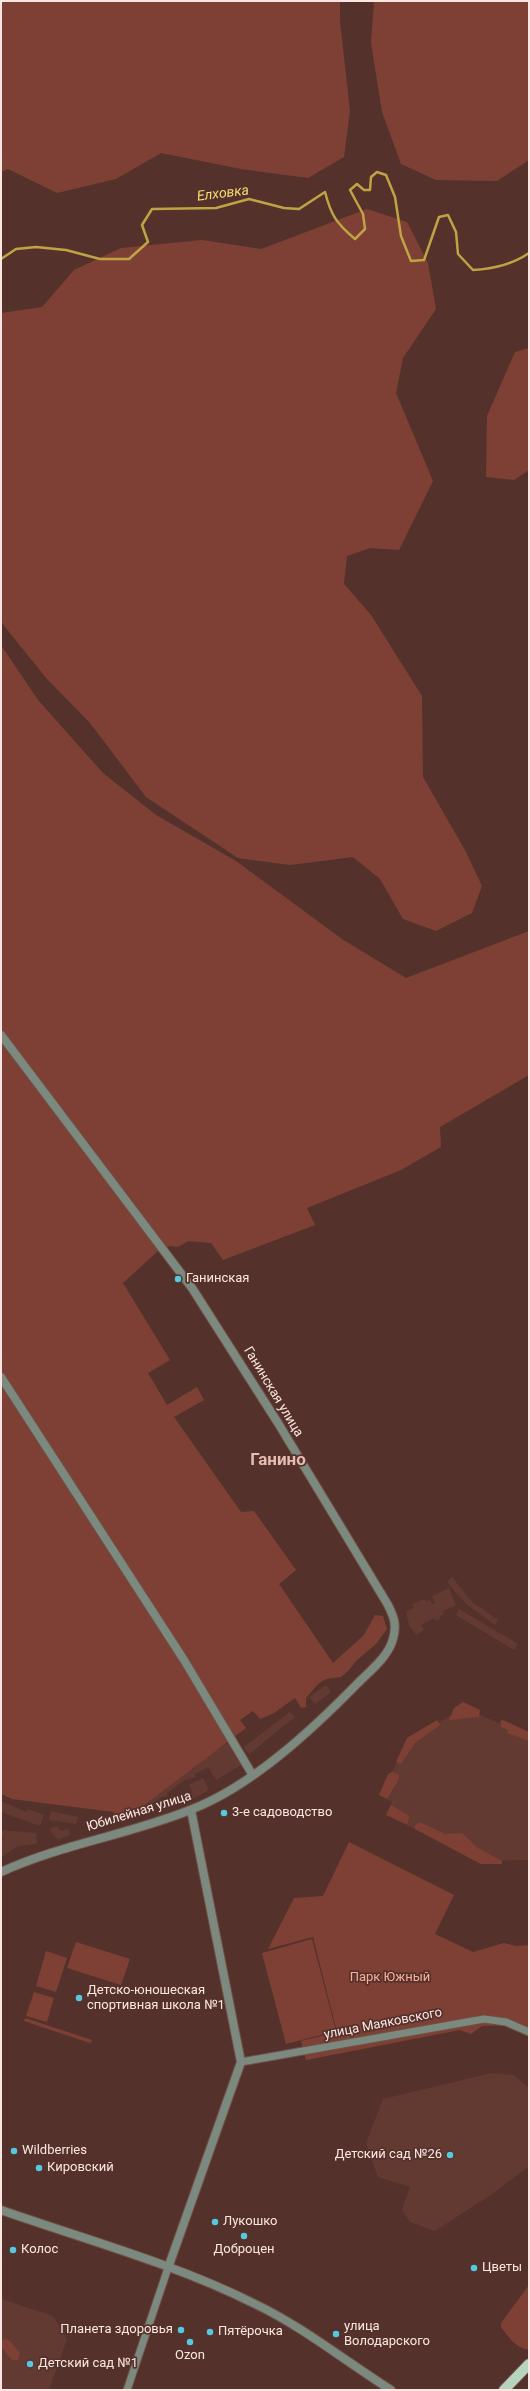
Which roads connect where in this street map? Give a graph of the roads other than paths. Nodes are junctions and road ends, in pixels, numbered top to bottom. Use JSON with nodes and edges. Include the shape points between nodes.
{"nodes":[{"id":1,"x":1,"y":1035,"type":"edge"},
{"id":2,"x":1,"y":1377,"type":"edge"},
{"id":3,"x":393,"y":1615,"type":"joint"},
{"id":4,"x":252,"y":1774,"type":"junction"},
{"id":5,"x":191,"y":1810,"type":"junction"},
{"id":6,"x":1,"y":1872,"type":"edge"},
{"id":7,"x":529,"y":2032,"type":"edge"},
{"id":8,"x":241,"y":2062,"type":"junction"},
{"id":9,"x":1,"y":2210,"type":"edge"},
{"id":10,"x":168,"y":2268,"type":"junction"},
{"id":11,"x":529,"y":2364,"type":"edge"},
{"id":12,"x":127,"y":2390,"type":"edge"},
{"id":13,"x":391,"y":2390,"type":"edge"},
{"id":14,"x":504,"y":2390,"type":"edge"}],
"edges":[{"from":1,"to":3,"type":"street","name":"Ганинская улица","via":[[163,1248],[234,1352]]},
{"from":2,"to":4,"type":"street","via":[[184,1660]]},
{"from":3,"to":4,"type":"street","name":"Юбилейная улица","via":[[396,1626],[393,1640],[379,1662],[299,1739]]},
{"from":4,"to":5,"type":"street","name":"Юбилейная улица","via":[[219,1796]]},
{"from":5,"to":6,"type":"street","name":"Юбилейная улица","via":[[49,1852]]},
{"from":5,"to":8,"type":"street"},
{"from":7,"to":8,"type":"street","name":"улица Маяковского","via":[[506,2022],[484,2019]]},
{"from":8,"to":10,"type":"street"},
{"from":9,"to":10,"type":"street"},
{"from":10,"to":12,"type":"street"},
{"from":10,"to":13,"type":"street","via":[[254,2303],[320,2342]]},
{"from":11,"to":14,"type":"main road"}]}
